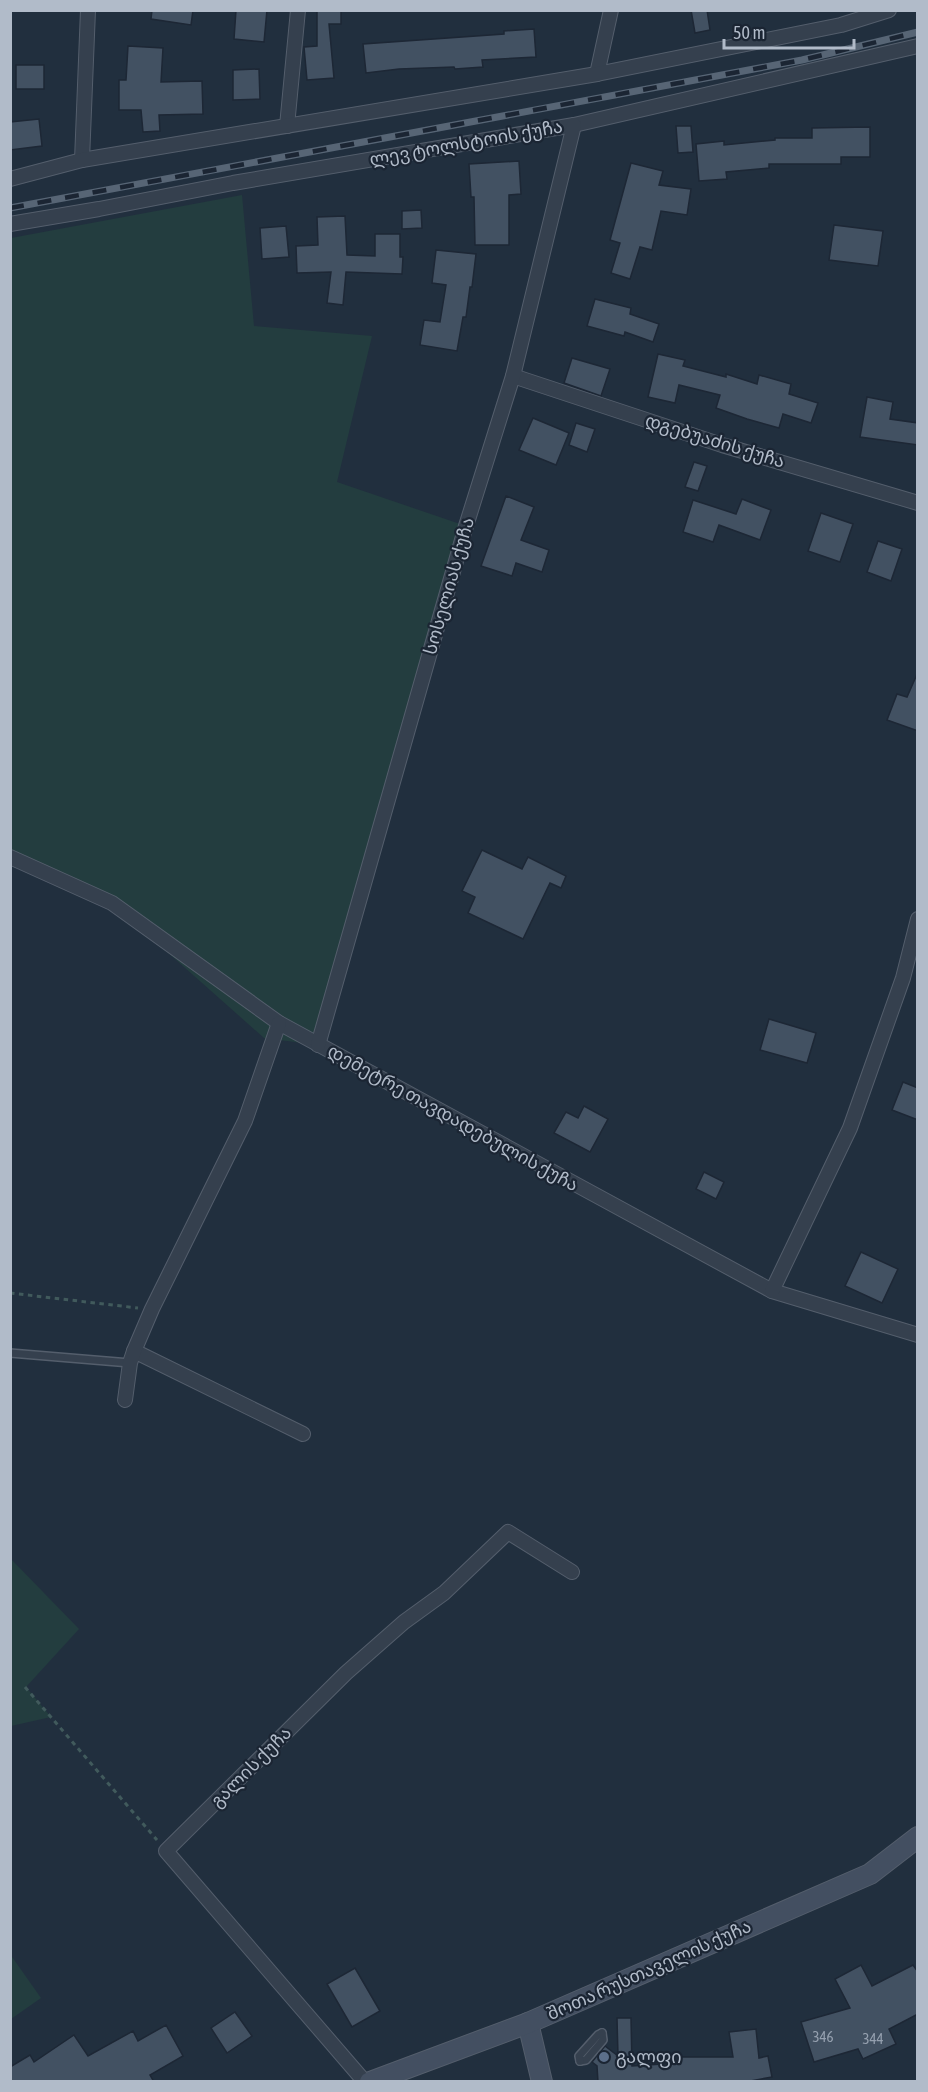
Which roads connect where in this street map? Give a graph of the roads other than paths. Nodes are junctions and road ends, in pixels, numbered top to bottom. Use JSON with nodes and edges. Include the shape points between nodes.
{"nodes":[{"id":1,"x":88,"y":10,"type":"edge"},
{"id":2,"x":298,"y":10,"type":"edge"},
{"id":3,"x":611,"y":10,"type":"edge"},
{"id":4,"x":889,"y":10,"type":"edge"},
{"id":5,"x":918,"y":46,"type":"edge"},
{"id":6,"x":597,"y":74,"type":"junction"},
{"id":7,"x":574,"y":125,"type":"junction"},
{"id":8,"x":287,"y":126,"type":"junction"},
{"id":9,"x":82,"y":160,"type":"junction"},
{"id":10,"x":10,"y":179,"type":"edge"},
{"id":11,"x":10,"y":224,"type":"edge"},
{"id":12,"x":513,"y":376,"type":"junction"},
{"id":13,"x":918,"y":503,"type":"edge"},
{"id":14,"x":10,"y":857,"type":"edge"},
{"id":15,"x":918,"y":919,"type":"edge"},
{"id":16,"x":279,"y":1023,"type":"junction"},
{"id":17,"x":318,"y":1045,"type":"junction"},
{"id":18,"x":772,"y":1291,"type":"junction"},
{"id":19,"x":918,"y":1335,"type":"edge"},
{"id":20,"x":10,"y":1353,"type":"edge"},
{"id":21,"x":132,"y":1357,"type":"junction"},
{"id":22,"x":124,"y":1400,"type":"dead end"},
{"id":23,"x":303,"y":1434,"type":"dead end"},
{"id":24,"x":572,"y":1572,"type":"dead end"},
{"id":25,"x":918,"y":1837,"type":"edge"},
{"id":26,"x":528,"y":2023,"type":"junction"},
{"id":27,"x":365,"y":2082,"type":"edge"},
{"id":28,"x":370,"y":2082,"type":"edge"},
{"id":29,"x":542,"y":2082,"type":"edge"}],
"edges":[{"from":1,"to":9,"type":"street"},
{"from":2,"to":8,"type":"street"},
{"from":3,"to":6,"type":"street"},
{"from":4,"to":6,"type":"street","via":[[841,25]]},
{"from":5,"to":7,"type":"street","name":"ლევ ტოლსტოის ქუჩა"},
{"from":6,"to":8,"type":"street"},
{"from":7,"to":11,"type":"street","name":"ლევ ტოლსტოის ქუჩა"},
{"from":7,"to":12,"type":"street","name":"სოსელიას ქუჩა"},
{"from":8,"to":9,"type":"street"},
{"from":9,"to":10,"type":"street"},
{"from":12,"to":13,"type":"street","name":"დგებუაძის ქუჩა","via":[[722,445]]},
{"from":12,"to":17,"type":"street","name":"სოსელიას ქუჩა"},
{"from":14,"to":16,"type":"street","name":"დემეტრე თავდადებულის ქუჩა","via":[[112,903]]},
{"from":15,"to":18,"type":"street","via":[[903,978],[850,1128]]},
{"from":16,"to":17,"type":"street","name":"დემეტრე თავდადებულის ქუჩა"},
{"from":16,"to":21,"type":"street","via":[[245,1121]]},
{"from":17,"to":18,"type":"street","name":"დემეტრე თავდადებულის ქუჩა"},
{"from":18,"to":19,"type":"street","name":"დემეტრე თავდადებულის ქუჩა"},
{"from":20,"to":21,"type":"lane"},
{"from":21,"to":22,"type":"street"},
{"from":21,"to":23,"type":"street"},
{"from":24,"to":27,"type":"street","name":"გალის ქუჩა","via":[[508,1532],[444,1593],[346,1673],[166,1851]]},
{"from":25,"to":26,"type":"main road","name":"შოთა რუსთაველის ქუჩა","via":[[870,1874]]},
{"from":26,"to":28,"type":"main road","name":"შოთა რუსთაველის ქუჩა"},
{"from":26,"to":29,"type":"main road"}]}
